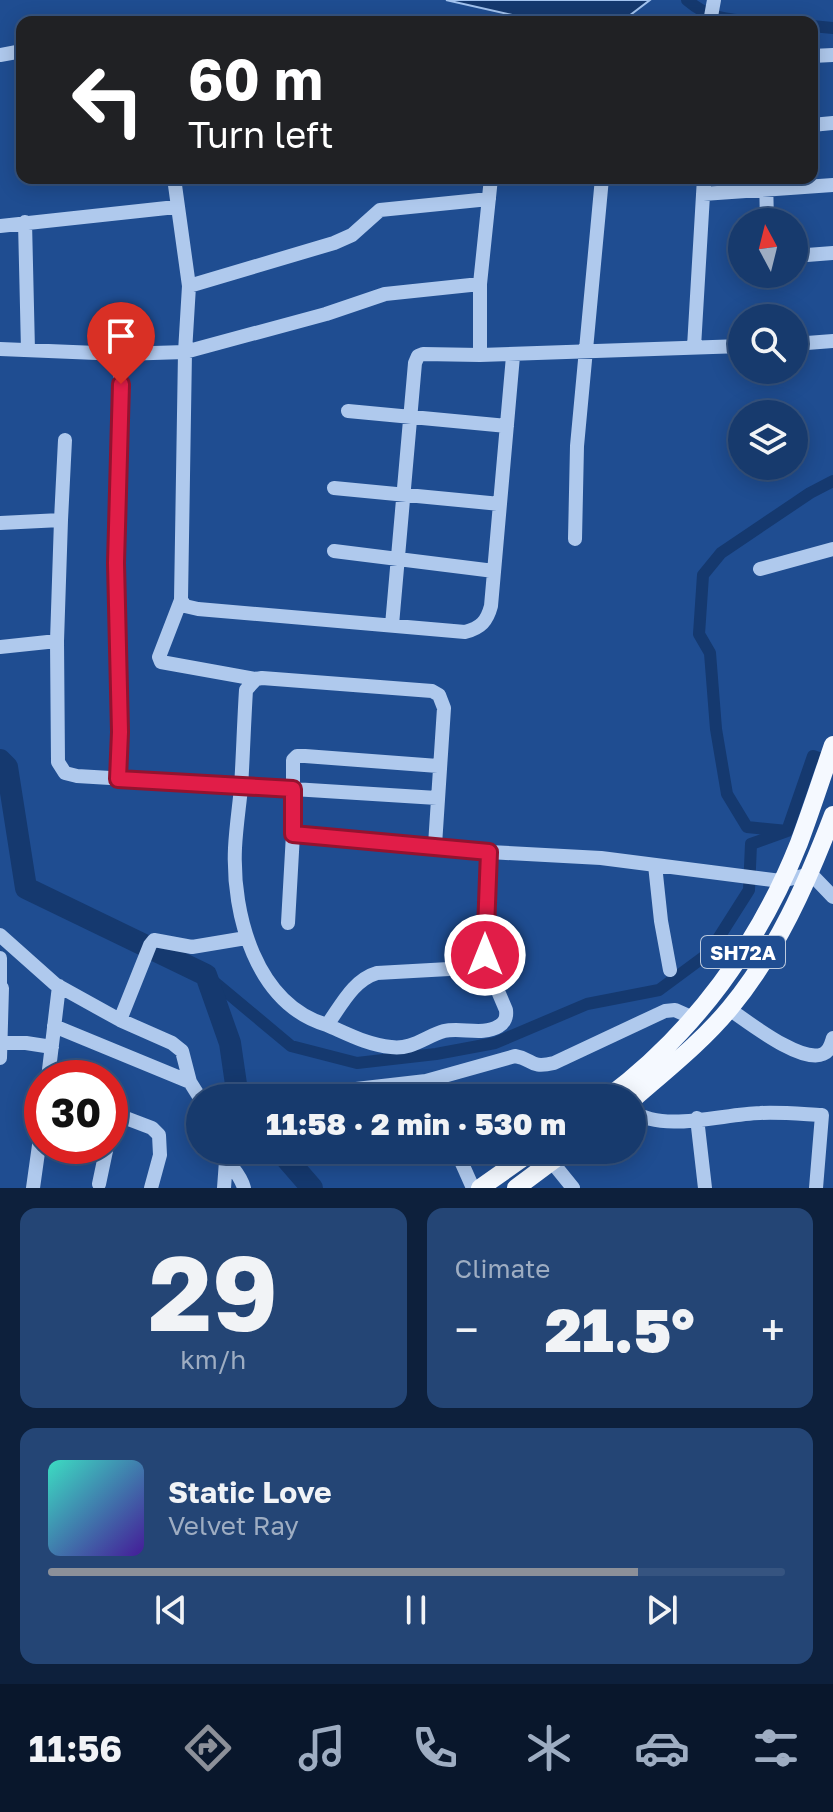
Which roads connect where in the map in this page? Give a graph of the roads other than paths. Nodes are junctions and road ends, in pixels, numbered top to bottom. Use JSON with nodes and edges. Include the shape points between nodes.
{"nodes":[{"id":1,"x":174,"y":184,"type":"edge"},
{"id":2,"x":490,"y":184,"type":"edge"},
{"id":3,"x":601,"y":184,"type":"edge"},
{"id":4,"x":704,"y":184,"type":"edge"},
{"id":5,"x":766,"y":184,"type":"edge"},
{"id":6,"x":833,"y":185,"type":"edge"},
{"id":7,"x":703,"y":194,"type":"junction"},
{"id":8,"x":489,"y":199,"type":"junction"},
{"id":9,"x":176,"y":207,"type":"junction"},
{"id":10,"x":767,"y":208,"type":"edge"},
{"id":11,"x":25,"y":222,"type":"junction"},
{"id":12,"x":0,"y":226,"type":"edge"},
{"id":13,"x":833,"y":253,"type":"edge"},
{"id":14,"x":808,"y":255,"type":"edge"},
{"id":15,"x":480,"y":284,"type":"junction"},
{"id":16,"x":189,"y":286,"type":"junction"},
{"id":17,"x":833,"y":341,"type":"edge"},
{"id":18,"x":808,"y":343,"type":"edge"},
{"id":19,"x":728,"y":346,"type":"edge"},
{"id":20,"x":694,"y":347,"type":"junction"},
{"id":21,"x":0,"y":349,"type":"edge"},
{"id":22,"x":28,"y":350,"type":"junction"},
{"id":23,"x":185,"y":352,"type":"junction"},
{"id":24,"x":585,"y":352,"type":"junction"},
{"id":25,"x":121,"y":354,"type":"junction"},
{"id":26,"x":480,"y":355,"type":"junction"},
{"id":27,"x":513,"y":356,"type":"junction"},
{"id":28,"x":348,"y":411,"type":"dead end"},
{"id":29,"x":412,"y":416,"type":"junction"},
{"id":30,"x":507,"y":426,"type":"junction"},
{"id":31,"x":65,"y":440,"type":"dead end"},
{"id":32,"x":334,"y":488,"type":"dead end"},
{"id":33,"x":404,"y":495,"type":"junction"},
{"id":34,"x":500,"y":504,"type":"junction"},
{"id":35,"x":61,"y":520,"type":"junction"},
{"id":36,"x":0,"y":523,"type":"edge"},
{"id":37,"x":575,"y":539,"type":"dead end"},
{"id":38,"x":833,"y":549,"type":"edge"},
{"id":39,"x":334,"y":551,"type":"dead end"},
{"id":40,"x":398,"y":558,"type":"junction"},
{"id":41,"x":760,"y":569,"type":"dead end"},
{"id":42,"x":494,"y":571,"type":"junction"},
{"id":43,"x":181,"y":600,"type":"junction"},
{"id":44,"x":392,"y":625,"type":"junction"},
{"id":45,"x":57,"y":641,"type":"junction"},
{"id":46,"x":0,"y":647,"type":"edge"},
{"id":47,"x":256,"y":679,"type":"junction"},
{"id":48,"x":829,"y":755,"type":"edge"},
{"id":49,"x":438,"y":766,"type":"junction"},
{"id":50,"x":118,"y":779,"type":"junction"},
{"id":51,"x":241,"y":787,"type":"junction"},
{"id":52,"x":293,"y":789,"type":"junction"},
{"id":53,"x":437,"y":798,"type":"junction"},
{"id":54,"x":833,"y":815,"type":"edge"},
{"id":55,"x":293,"y":834,"type":"junction"},
{"id":56,"x":435,"y":845,"type":"junction"},
{"id":57,"x":489,"y":852,"type":"junction"},
{"id":58,"x":655,"y":865,"type":"junction"},
{"id":59,"x":811,"y":874,"type":"junction"},
{"id":60,"x":781,"y":881,"type":"junction"},
{"id":61,"x":833,"y":897,"type":"edge"},
{"id":62,"x":288,"y":923,"type":"dead end"},
{"id":63,"x":0,"y":935,"type":"edge"},
{"id":64,"x":246,"y":938,"type":"junction"},
{"id":65,"x":0,"y":958,"type":"edge"},
{"id":66,"x":486,"y":963,"type":"junction"},
{"id":67,"x":670,"y":970,"type":"dead end"},
{"id":68,"x":59,"y":986,"type":"junction"},
{"id":69,"x":1,"y":988,"type":"edge"},
{"id":70,"x":729,"y":1009,"type":"junction"},
{"id":71,"x":693,"y":1018,"type":"junction"},
{"id":72,"x":120,"y":1020,"type":"junction"},
{"id":73,"x":327,"y":1025,"type":"junction"},
{"id":74,"x":54,"y":1026,"type":"junction"},
{"id":75,"x":833,"y":1038,"type":"edge"},
{"id":76,"x":52,"y":1047,"type":"junction"},
{"id":77,"x":1,"y":1050,"type":"edge"},
{"id":78,"x":50,"y":1060,"type":"edge"},
{"id":79,"x":426,"y":1081,"type":"junction"},
{"id":80,"x":190,"y":1082,"type":"joint"},
{"id":81,"x":400,"y":1084,"type":"edge"},
{"id":82,"x":427,"y":1084,"type":"edge"},
{"id":83,"x":624,"y":1084,"type":"edge"},
{"id":84,"x":646,"y":1087,"type":"edge"},
{"id":85,"x":828,"y":1115,"type":"edge"},
{"id":86,"x":128,"y":1118,"type":"edge"},
{"id":87,"x":697,"y":1118,"type":"junction"},
{"id":88,"x":646,"y":1119,"type":"edge"},
{"id":89,"x":36,"y":1164,"type":"edge"},
{"id":90,"x":103,"y":1164,"type":"edge"},
{"id":91,"x":224,"y":1164,"type":"edge"},
{"id":92,"x":232,"y":1164,"type":"edge"},
{"id":93,"x":462,"y":1164,"type":"edge"},
{"id":94,"x":514,"y":1164,"type":"edge"},
{"id":95,"x":549,"y":1164,"type":"edge"},
{"id":96,"x":554,"y":1164,"type":"edge"},
{"id":97,"x":99,"y":1184,"type":"dead end"},
{"id":98,"x":33,"y":1188,"type":"edge"},
{"id":99,"x":151,"y":1188,"type":"edge"},
{"id":100,"x":224,"y":1188,"type":"edge"},
{"id":101,"x":244,"y":1188,"type":"edge"},
{"id":102,"x":473,"y":1188,"type":"edge"},
{"id":103,"x":480,"y":1188,"type":"edge"},
{"id":104,"x":516,"y":1188,"type":"edge"},
{"id":105,"x":573,"y":1188,"type":"edge"},
{"id":106,"x":705,"y":1188,"type":"edge"},
{"id":107,"x":816,"y":1188,"type":"edge"}],
"edges":[{"from":1,"to":9,"type":"street"},
{"from":2,"to":8,"type":"street"},
{"from":3,"to":24,"type":"street"},
{"from":4,"to":7,"type":"street"},
{"from":5,"to":6,"type":"street"},
{"from":5,"to":7,"type":"street"},
{"from":5,"to":10,"type":"street"},
{"from":7,"to":20,"type":"street"},
{"from":8,"to":15,"type":"street"},
{"from":8,"to":16,"type":"street","via":[[380,210],[334,243]]},
{"from":9,"to":11,"type":"street"},
{"from":9,"to":16,"type":"street"},
{"from":11,"to":12,"type":"street"},
{"from":11,"to":22,"type":"street"},
{"from":13,"to":14,"type":"street"},
{"from":15,"to":23,"type":"street","via":[[385,294]]},
{"from":15,"to":26,"type":"street"},
{"from":16,"to":23,"type":"street"},
{"from":17,"to":18,"type":"street"},
{"from":19,"to":20,"type":"street"},
{"from":20,"to":24,"type":"street"},
{"from":21,"to":22,"type":"street"},
{"from":22,"to":25,"type":"street"},
{"from":23,"to":25,"type":"street"},
{"from":23,"to":43,"type":"street"},
{"from":24,"to":27,"type":"street"},
{"from":24,"to":37,"type":"street"},
{"from":25,"to":50,"type":"street"},
{"from":26,"to":27,"type":"street"},
{"from":26,"to":29,"type":"street","via":[[418,356]]},
{"from":27,"to":30,"type":"street"},
{"from":28,"to":29,"type":"street"},
{"from":29,"to":30,"type":"street"},
{"from":29,"to":33,"type":"street"},
{"from":30,"to":34,"type":"street"},
{"from":31,"to":35,"type":"street"},
{"from":32,"to":33,"type":"street"},
{"from":33,"to":34,"type":"street"},
{"from":33,"to":40,"type":"street"},
{"from":34,"to":42,"type":"street"},
{"from":35,"to":36,"type":"street"},
{"from":35,"to":45,"type":"street"},
{"from":38,"to":41,"type":"street"},
{"from":39,"to":40,"type":"street"},
{"from":40,"to":42,"type":"street"},
{"from":40,"to":44,"type":"street"},
{"from":42,"to":44,"type":"street","via":[[491,606],[477,629]]},
{"from":43,"to":44,"type":"street","via":[[198,609]]},
{"from":43,"to":47,"type":"street","via":[[161,662]]},
{"from":45,"to":46,"type":"street"},
{"from":45,"to":50,"type":"street","via":[[60,768],[77,776]]},
{"from":47,"to":49,"type":"street","via":[[432,691],[444,708]]},
{"from":47,"to":51,"type":"street","via":[[246,690]]},
{"from":48,"to":60,"type":"main road","number":"SH72A"},
{"from":49,"to":52,"type":"street","via":[[297,756]]},
{"from":49,"to":53,"type":"street"},
{"from":50,"to":51,"type":"street"},
{"from":51,"to":52,"type":"street"},
{"from":51,"to":64,"type":"street","via":[[235,850]]},
{"from":52,"to":53,"type":"street"},
{"from":52,"to":55,"type":"street"},
{"from":53,"to":56,"type":"street"},
{"from":54,"to":59,"type":"main road","number":"SH72A"},
{"from":55,"to":56,"type":"street"},
{"from":55,"to":62,"type":"street"},
{"from":56,"to":57,"type":"street"},
{"from":57,"to":58,"type":"street"},
{"from":57,"to":66,"type":"street"},
{"from":58,"to":60,"type":"street"},
{"from":58,"to":67,"type":"street"},
{"from":59,"to":60,"type":"street"},
{"from":59,"to":61,"type":"street"},
{"from":59,"to":70,"type":"main road","number":"SH72A"},
{"from":60,"to":71,"type":"main road","number":"SH72A","via":[[734,967]]},
{"from":63,"to":68,"type":"street"},
{"from":64,"to":72,"type":"street","via":[[204,947],[154,940]]},
{"from":64,"to":73,"type":"street","via":[[281,997],[304,1016]]},
{"from":65,"to":69,"type":"street"},
{"from":66,"to":73,"type":"street","via":[[366,976]]},
{"from":66,"to":73,"type":"street","via":[[506,1010],[501,1025],[448,1030],[393,1048]]},
{"from":68,"to":72,"type":"street"},
{"from":68,"to":74,"type":"street"},
{"from":69,"to":77,"type":"street"},
{"from":70,"to":75,"type":"street","via":[[776,1041],[814,1055],[828,1050]]},
{"from":70,"to":84,"type":"main road","number":"SH72A"},
{"from":71,"to":79,"type":"street","via":[[670,1010],[554,1063],[536,1066],[515,1056]]},
{"from":71,"to":83,"type":"main road","number":"SH72A"},
{"from":72,"to":80,"type":"street","via":[[182,1051]]},
{"from":74,"to":76,"type":"street"},
{"from":74,"to":80,"type":"street"},
{"from":76,"to":77,"type":"street","via":[[26,1043]]},
{"from":76,"to":78,"type":"street"},
{"from":79,"to":81,"type":"street"},
{"from":79,"to":82,"type":"street"},
{"from":85,"to":87,"type":"street","via":[[760,1112]]},
{"from":85,"to":107,"type":"street"},
{"from":86,"to":99,"type":"street","via":[[159,1135]]},
{"from":87,"to":88,"type":"street"},
{"from":87,"to":106,"type":"street"},
{"from":89,"to":98,"type":"street"},
{"from":90,"to":97,"type":"street"},
{"from":91,"to":100,"type":"street"},
{"from":92,"to":101,"type":"street"},
{"from":93,"to":102,"type":"street"},
{"from":94,"to":103,"type":"main road"},
{"from":95,"to":104,"type":"main road"},
{"from":96,"to":105,"type":"street"}]}
